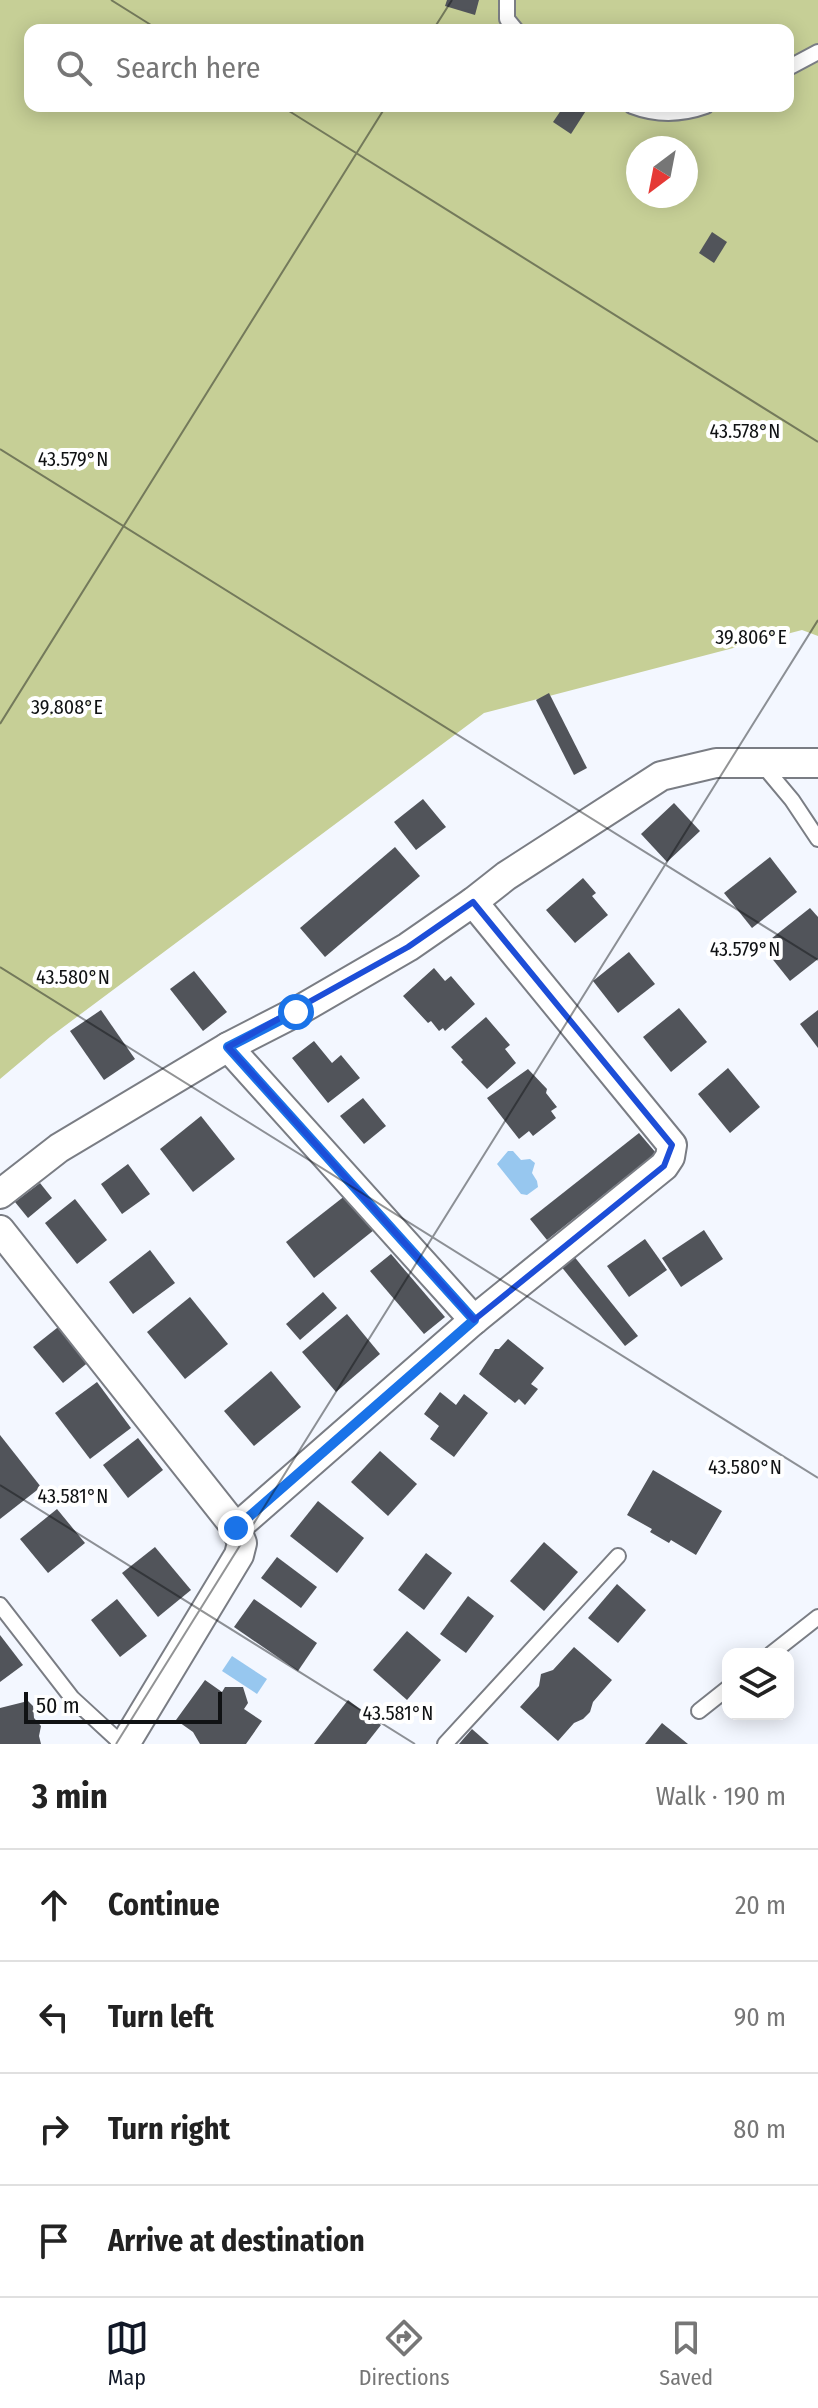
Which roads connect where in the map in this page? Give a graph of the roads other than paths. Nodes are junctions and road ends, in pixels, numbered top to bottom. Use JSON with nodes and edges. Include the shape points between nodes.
{"nodes":[{"id":1,"x":507,"y":0,"type":"edge"},
{"id":2,"x":511,"y":24,"type":"edge"},
{"id":3,"x":818,"y":52,"type":"edge"},
{"id":4,"x":794,"y":65,"type":"edge"},
{"id":5,"x":647,"y":112,"type":"edge"},
{"id":6,"x":688,"y":112,"type":"edge"},
{"id":7,"x":761,"y":762,"type":"junction"},
{"id":8,"x":818,"y":763,"type":"edge"},
{"id":9,"x":818,"y":839,"type":"edge"},
{"id":10,"x":473,"y":902,"type":"junction"},
{"id":11,"x":228,"y":1047,"type":"junction"},
{"id":12,"x":0,"y":1194,"type":"edge"},
{"id":13,"x":0,"y":1230,"type":"edge"},
{"id":14,"x":474,"y":1320,"type":"junction"},
{"id":15,"x":236,"y":1528,"type":"junction"},
{"id":16,"x":618,"y":1556,"type":"dead end"},
{"id":17,"x":0,"y":1605,"type":"edge"},
{"id":18,"x":818,"y":1617,"type":"edge"},
{"id":19,"x":779,"y":1648,"type":"edge"},
{"id":20,"x":722,"y":1693,"type":"edge"},
{"id":21,"x":699,"y":1711,"type":"dead end"},
{"id":22,"x":123,"y":1744,"type":"edge"},
{"id":23,"x":445,"y":1744,"type":"edge"}],
"edges":[{"from":1,"to":2,"type":"lane"},
{"from":3,"to":4,"type":"lane"},
{"from":5,"to":6,"type":"lane"},
{"from":7,"to":8,"type":"street"},
{"from":7,"to":9,"type":"lane"},
{"from":7,"to":10,"type":"street","via":[[716,763],[661,776]]},
{"from":10,"to":11,"type":"street","via":[[408,947]]},
{"from":10,"to":14,"type":"street","via":[[672,1145],[664,1166]]},
{"from":11,"to":12,"type":"street","via":[[59,1148]]},
{"from":11,"to":14,"type":"street"},
{"from":13,"to":15,"type":"street"},
{"from":14,"to":15,"type":"street"},
{"from":15,"to":22,"type":"street","via":[[242,1543],[239,1555]]},
{"from":16,"to":23,"type":"lane"},
{"from":17,"to":22,"type":"lane","via":[[72,1698]]},
{"from":18,"to":19,"type":"lane"},
{"from":20,"to":21,"type":"lane"}]}
